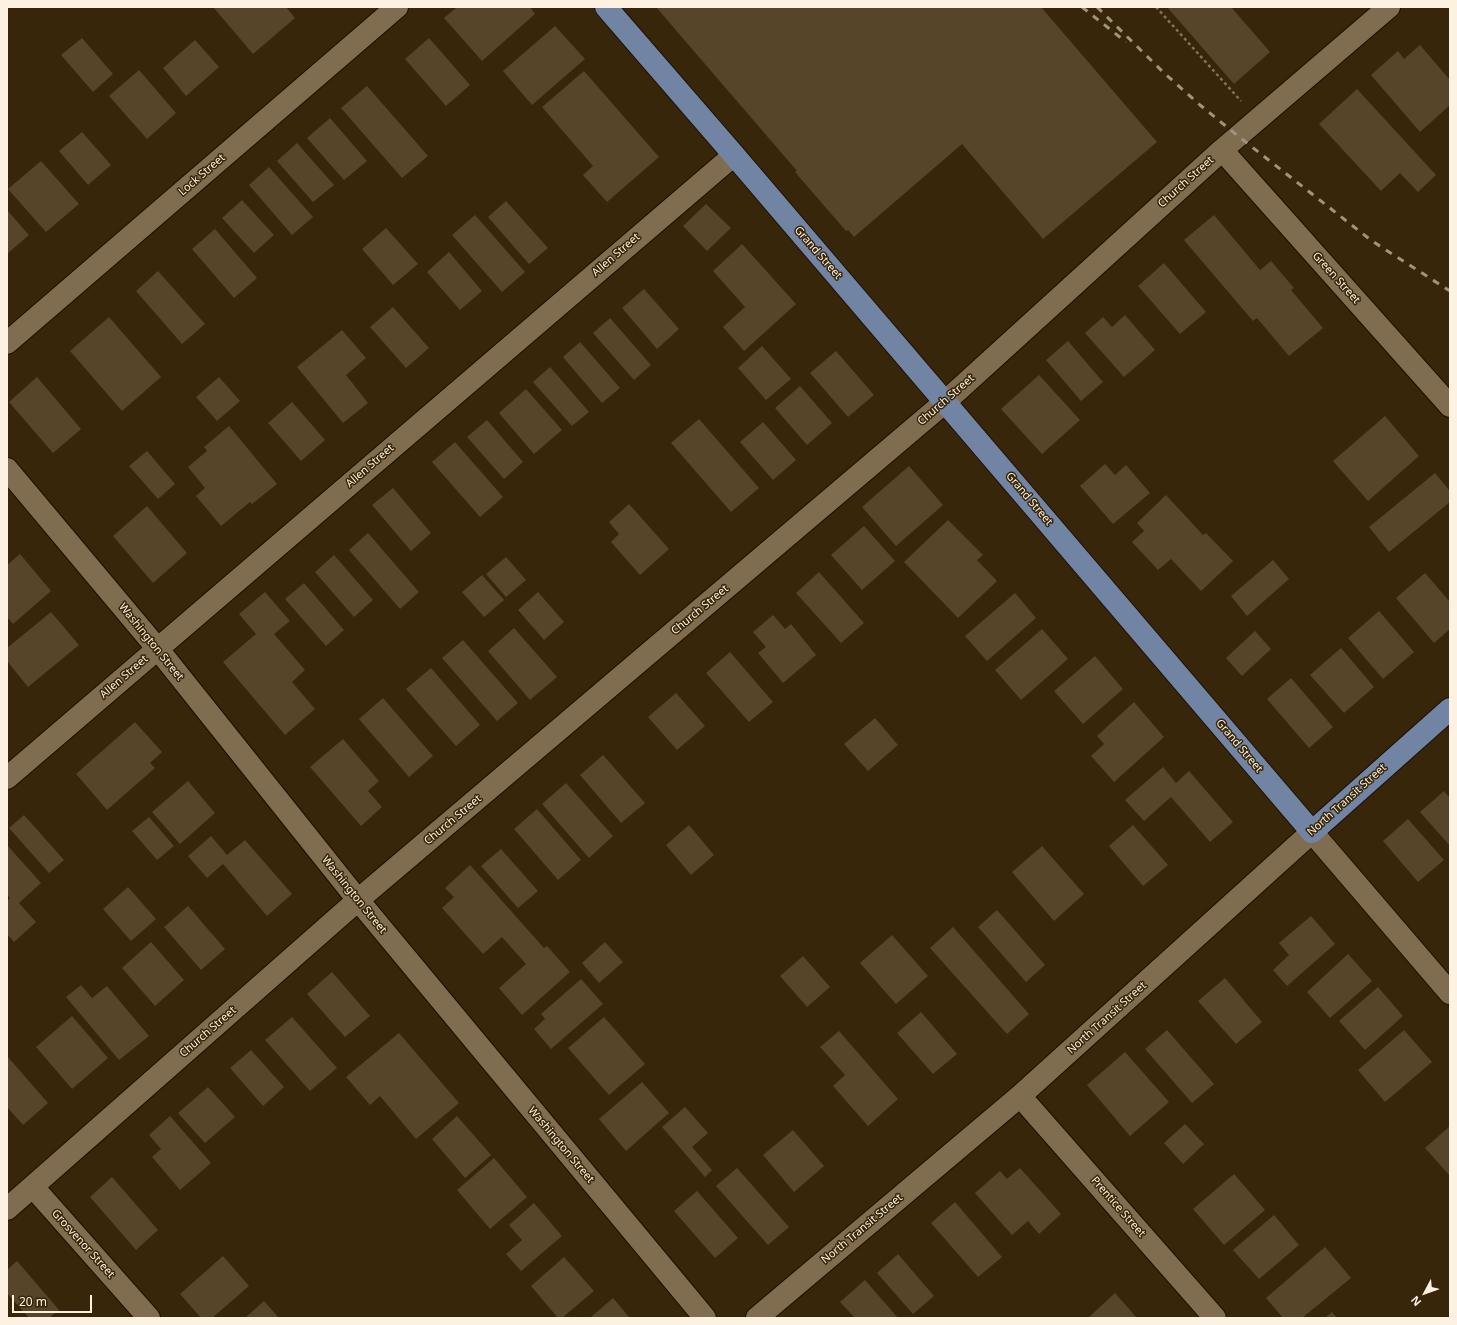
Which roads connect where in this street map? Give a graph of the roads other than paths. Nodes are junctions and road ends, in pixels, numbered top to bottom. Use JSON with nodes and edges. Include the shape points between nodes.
{"nodes":[{"id":1,"x":397,"y":7,"type":"edge"},
{"id":2,"x":606,"y":7,"type":"edge"},
{"id":3,"x":1389,"y":7,"type":"edge"},
{"id":4,"x":1222,"y":150,"type":"junction"},
{"id":5,"x":734,"y":155,"type":"junction"},
{"id":6,"x":7,"y":342,"type":"edge"},
{"id":7,"x":946,"y":402,"type":"junction"},
{"id":8,"x":1450,"y":406,"type":"edge"},
{"id":9,"x":7,"y":469,"type":"edge"},
{"id":10,"x":157,"y":648,"type":"junction"},
{"id":11,"x":1450,"y":709,"type":"edge"},
{"id":12,"x":7,"y":778,"type":"edge"},
{"id":13,"x":1312,"y":832,"type":"junction"},
{"id":14,"x":358,"y":900,"type":"junction"},
{"id":15,"x":1450,"y":993,"type":"edge"},
{"id":16,"x":1020,"y":1096,"type":"junction"},
{"id":17,"x":32,"y":1187,"type":"junction"},
{"id":18,"x":7,"y":1209,"type":"edge"},
{"id":19,"x":149,"y":1318,"type":"edge"},
{"id":20,"x":705,"y":1318,"type":"edge"},
{"id":21,"x":757,"y":1318,"type":"edge"},
{"id":22,"x":1215,"y":1318,"type":"edge"}],
"edges":[{"from":1,"to":6,"type":"street","name":"Lock Street"},
{"from":2,"to":5,"type":"main road","name":"Grand Street"},
{"from":3,"to":4,"type":"street","name":"Church Street"},
{"from":4,"to":7,"type":"street","name":"Church Street"},
{"from":4,"to":8,"type":"street","name":"Green Street"},
{"from":5,"to":7,"type":"main road","name":"Grand Street"},
{"from":5,"to":10,"type":"street","name":"Allen Street"},
{"from":7,"to":13,"type":"main road","name":"Grand Street"},
{"from":7,"to":14,"type":"street","name":"Church Street"},
{"from":9,"to":10,"type":"street","name":"Washington Street"},
{"from":10,"to":12,"type":"street","name":"Allen Street"},
{"from":10,"to":14,"type":"street","name":"Washington Street"},
{"from":11,"to":13,"type":"main road","name":"North Transit Street"},
{"from":13,"to":15,"type":"street","name":"Grand Street"},
{"from":13,"to":16,"type":"street","name":"North Transit Street"},
{"from":14,"to":17,"type":"street","name":"Church Street"},
{"from":14,"to":20,"type":"street","name":"Washington Street"},
{"from":16,"to":21,"type":"street","name":"North Transit Street"},
{"from":16,"to":22,"type":"street","name":"Prentice Street"},
{"from":17,"to":18,"type":"street","name":"Church Street"},
{"from":17,"to":19,"type":"street","name":"Grosvenor Street"}]}
